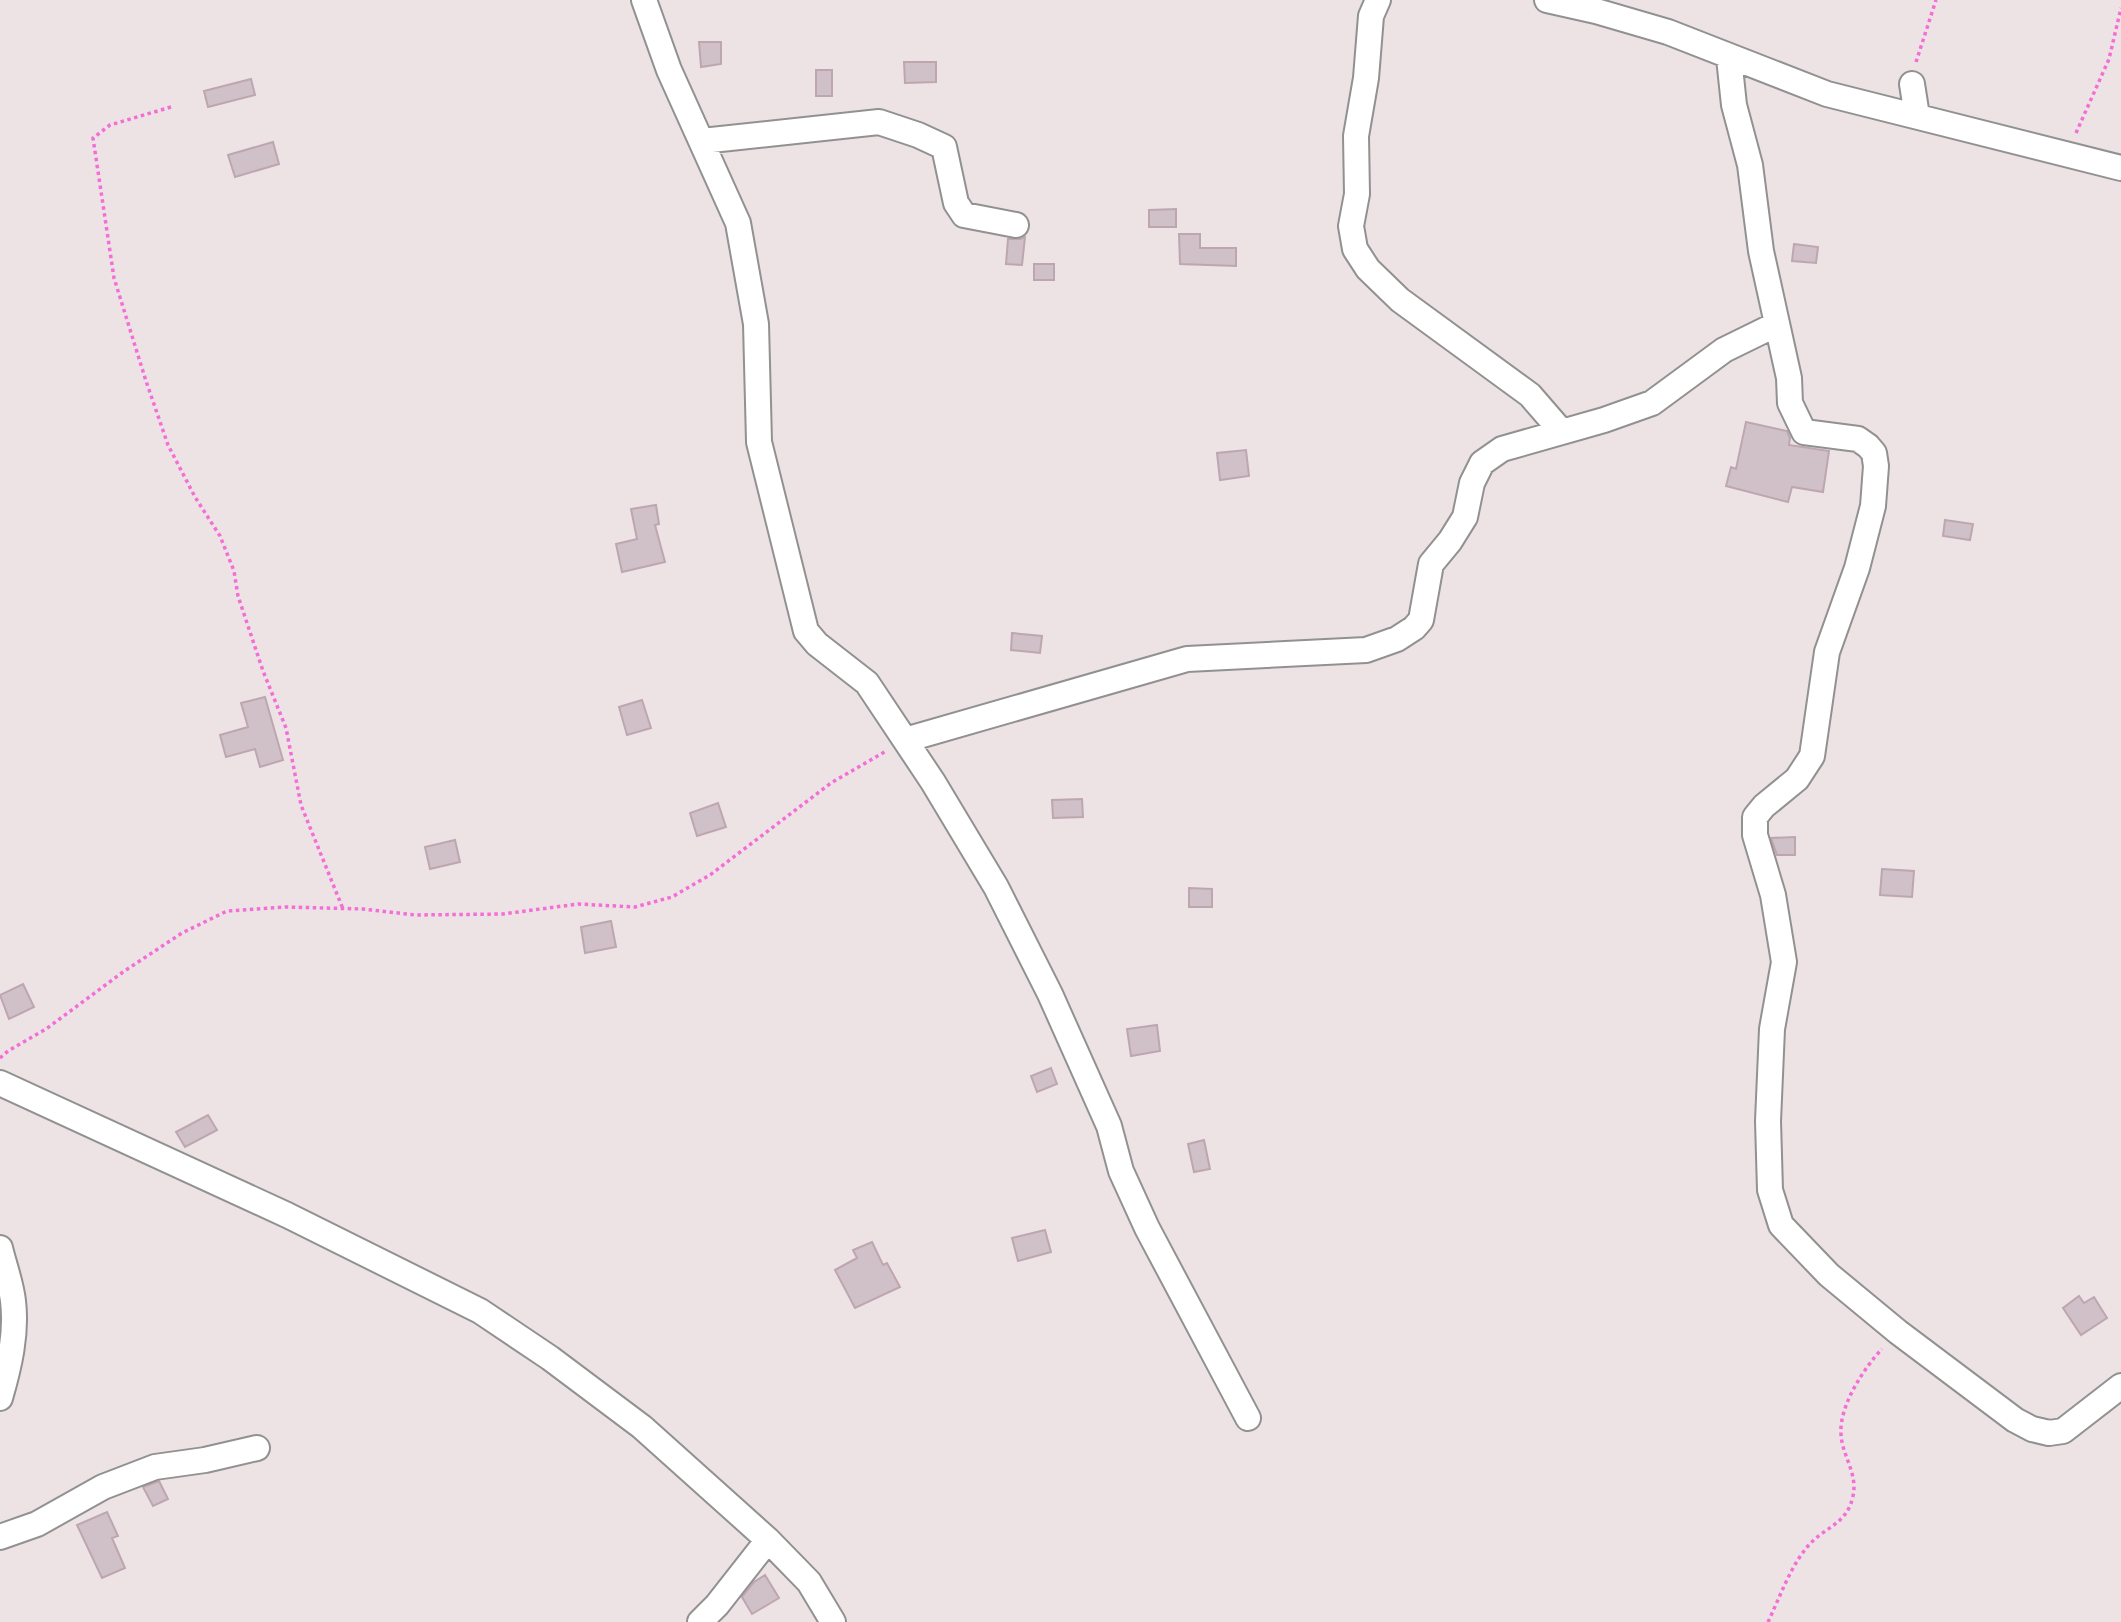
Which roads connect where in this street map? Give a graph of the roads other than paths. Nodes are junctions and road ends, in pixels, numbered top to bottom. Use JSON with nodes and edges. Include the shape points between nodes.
{"nodes":[{"id":1,"x":644,"y":0,"type":"edge"},
{"id":2,"x":1378,"y":0,"type":"edge"},
{"id":3,"x":1547,"y":0,"type":"edge"},
{"id":4,"x":1729,"y":58,"type":"junction"},
{"id":5,"x":1912,"y":84,"type":"road end"},
{"id":6,"x":1917,"y":116,"type":"junction"},
{"id":7,"x":702,"y":141,"type":"junction"},
{"id":8,"x":2121,"y":168,"type":"edge"},
{"id":9,"x":1016,"y":225,"type":"dead end"},
{"id":10,"x":1777,"y":324,"type":"junction"},
{"id":11,"x":1562,"y":432,"type":"junction"},
{"id":12,"x":905,"y":740,"type":"junction"},
{"id":13,"x":0,"y":1083,"type":"edge"},
{"id":14,"x":0,"y":1248,"type":"edge"},
{"id":15,"x":2121,"y":1387,"type":"edge"},
{"id":16,"x":0,"y":1398,"type":"edge"},
{"id":17,"x":1248,"y":1418,"type":"dead end"},
{"id":18,"x":257,"y":1448,"type":"dead end"},
{"id":19,"x":0,"y":1538,"type":"edge"},
{"id":20,"x":768,"y":1540,"type":"junction"},
{"id":21,"x":700,"y":1622,"type":"edge"},
{"id":22,"x":833,"y":1622,"type":"edge"}],
"edges":[{"from":1,"to":7,"type":"street","via":[[669,70]]},
{"from":2,"to":11,"type":"street","via":[[1371,16],[1356,136],[1357,194],[1351,226],[1355,249],[1400,300],[1530,395]]},
{"from":3,"to":4,"type":"street","via":[[1668,32]]},
{"from":4,"to":6,"type":"street","via":[[1827,94]]},
{"from":4,"to":10,"type":"street"},
{"from":5,"to":6,"type":"street"},
{"from":6,"to":8,"type":"street"},
{"from":7,"to":9,"type":"street","via":[[879,122],[944,148],[956,203],[964,215]]},
{"from":7,"to":12,"type":"street","via":[[738,223],[756,324],[759,442],[806,631],[867,683]]},
{"from":10,"to":11,"type":"street","via":[[1724,350],[1653,403]]},
{"from":10,"to":15,"type":"street","via":[[1790,403],[1801,430],[1858,439],[1874,453],[1876,466],[1873,506],[1857,568],[1827,652],[1812,756],[1797,779],[1755,817],[1755,835],[1773,895],[1784,962],[1772,1029],[1768,1121],[1770,1191],[1781,1225],[1829,1275],[1898,1332],[2032,1429],[2063,1431]]},
{"from":11,"to":12,"type":"street","via":[[1502,449],[1482,463],[1472,483],[1465,517],[1431,564],[1421,620],[1397,639],[1367,650],[1187,659]]},
{"from":12,"to":17,"type":"street","via":[[996,887],[1110,1126],[1121,1171],[1147,1228]]},
{"from":13,"to":20,"type":"street","via":[[287,1215],[480,1311],[642,1427]]},
{"from":14,"to":16,"type":"street","via":[[14,1324]]},
{"from":18,"to":19,"type":"street","via":[[155,1466]]},
{"from":20,"to":21,"type":"street"},
{"from":20,"to":22,"type":"street","via":[[809,1582]]}]}
